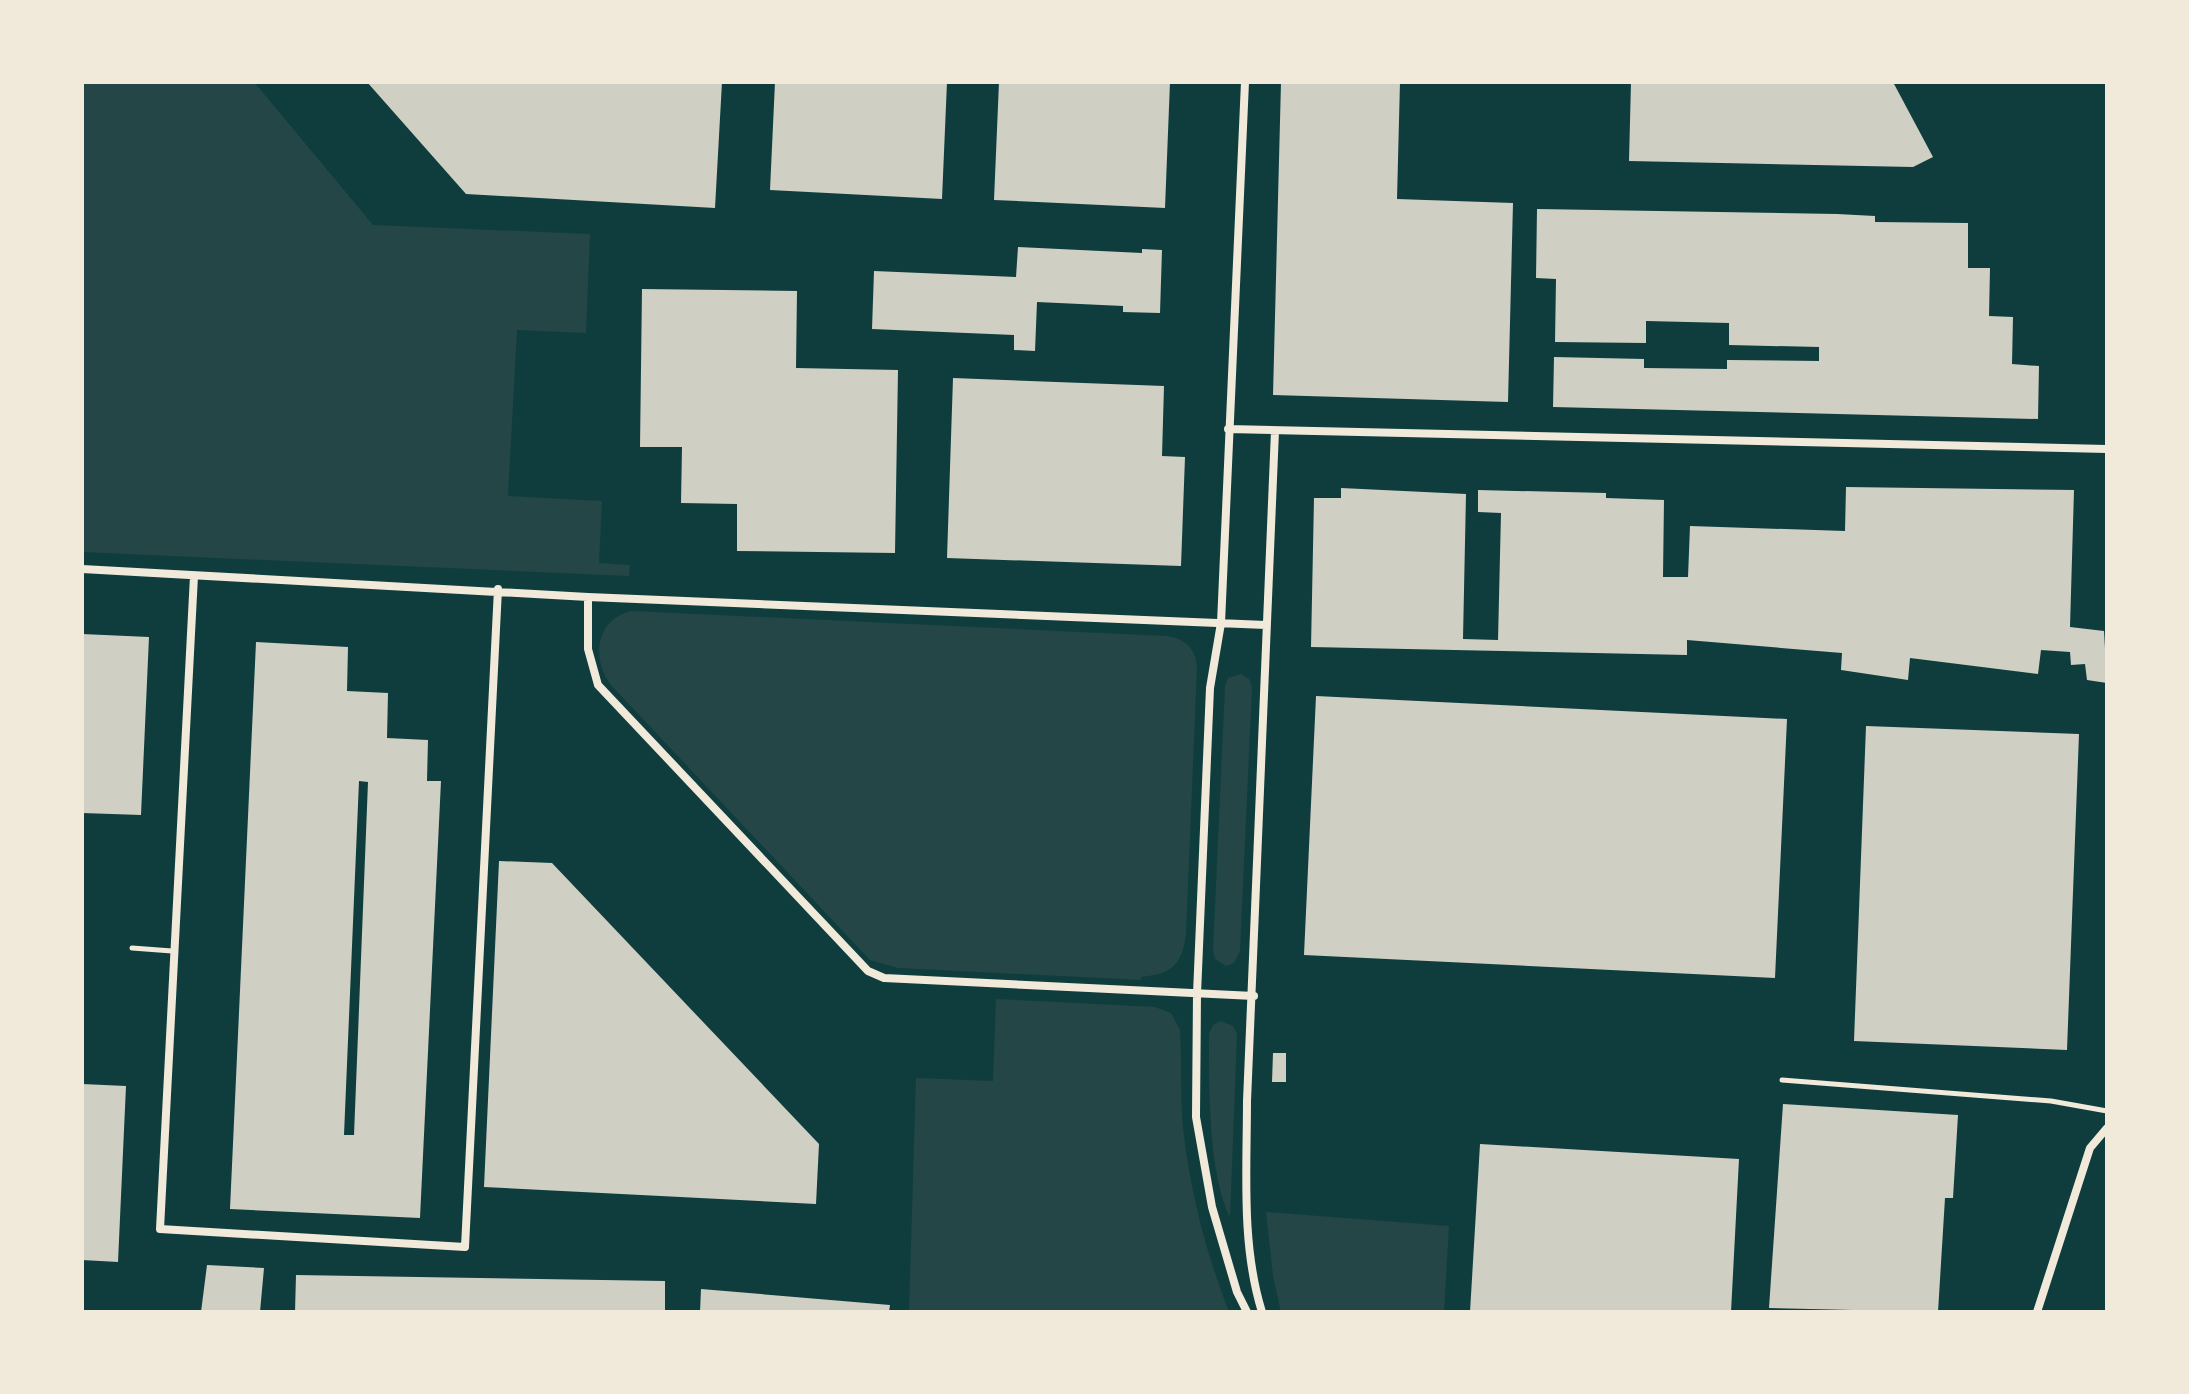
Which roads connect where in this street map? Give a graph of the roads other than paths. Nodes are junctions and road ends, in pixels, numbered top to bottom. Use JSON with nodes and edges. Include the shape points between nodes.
{"nodes":[{"id":1,"x":1245,"y":82,"type":"edge"},
{"id":2,"x":1228,"y":429,"type":"junction"},
{"id":3,"x":1275,"y":431,"type":"junction"},
{"id":4,"x":2107,"y":449,"type":"edge"},
{"id":5,"x":82,"y":569,"type":"edge"},
{"id":6,"x":194,"y":576,"type":"junction"},
{"id":7,"x":498,"y":589,"type":"junction"},
{"id":8,"x":588,"y":597,"type":"junction"},
{"id":9,"x":1221,"y":623,"type":"junction"},
{"id":10,"x":1266,"y":625,"type":"junction"},
{"id":11,"x":132,"y":948,"type":"dead end"},
{"id":12,"x":172,"y":951,"type":"junction"},
{"id":13,"x":1197,"y":994,"type":"junction"},
{"id":14,"x":1254,"y":996,"type":"junction"},
{"id":15,"x":1782,"y":1080,"type":"dead end"},
{"id":16,"x":2107,"y":1111,"type":"edge"},
{"id":17,"x":2107,"y":1128,"type":"edge"},
{"id":18,"x":1247,"y":1312,"type":"edge"},
{"id":19,"x":1262,"y":1312,"type":"edge"},
{"id":20,"x":2037,"y":1312,"type":"edge"}],
"edges":[{"from":1,"to":2,"type":"street"},
{"from":2,"to":3,"type":"street"},
{"from":2,"to":9,"type":"street"},
{"from":3,"to":4,"type":"street"},
{"from":3,"to":10,"type":"street"},
{"from":5,"to":6,"type":"street"},
{"from":6,"to":7,"type":"street"},
{"from":6,"to":12,"type":"street"},
{"from":7,"to":8,"type":"street"},
{"from":7,"to":12,"type":"street","via":[[465,1247],[160,1229]]},
{"from":8,"to":9,"type":"street"},
{"from":8,"to":13,"type":"street","via":[[588,649],[598,685],[868,971],[884,978]]},
{"from":9,"to":10,"type":"street"},
{"from":9,"to":13,"type":"street","via":[[1210,688]]},
{"from":10,"to":14,"type":"street"},
{"from":11,"to":12,"type":"lane"},
{"from":13,"to":14,"type":"street"},
{"from":13,"to":18,"type":"street","via":[[1196,1117],[1202,1164]]},
{"from":14,"to":19,"type":"street","via":[[1247,1208],[1255,1292]]},
{"from":15,"to":16,"type":"lane","via":[[2051,1101]]},
{"from":17,"to":20,"type":"street","via":[[2090,1148]]}]}
